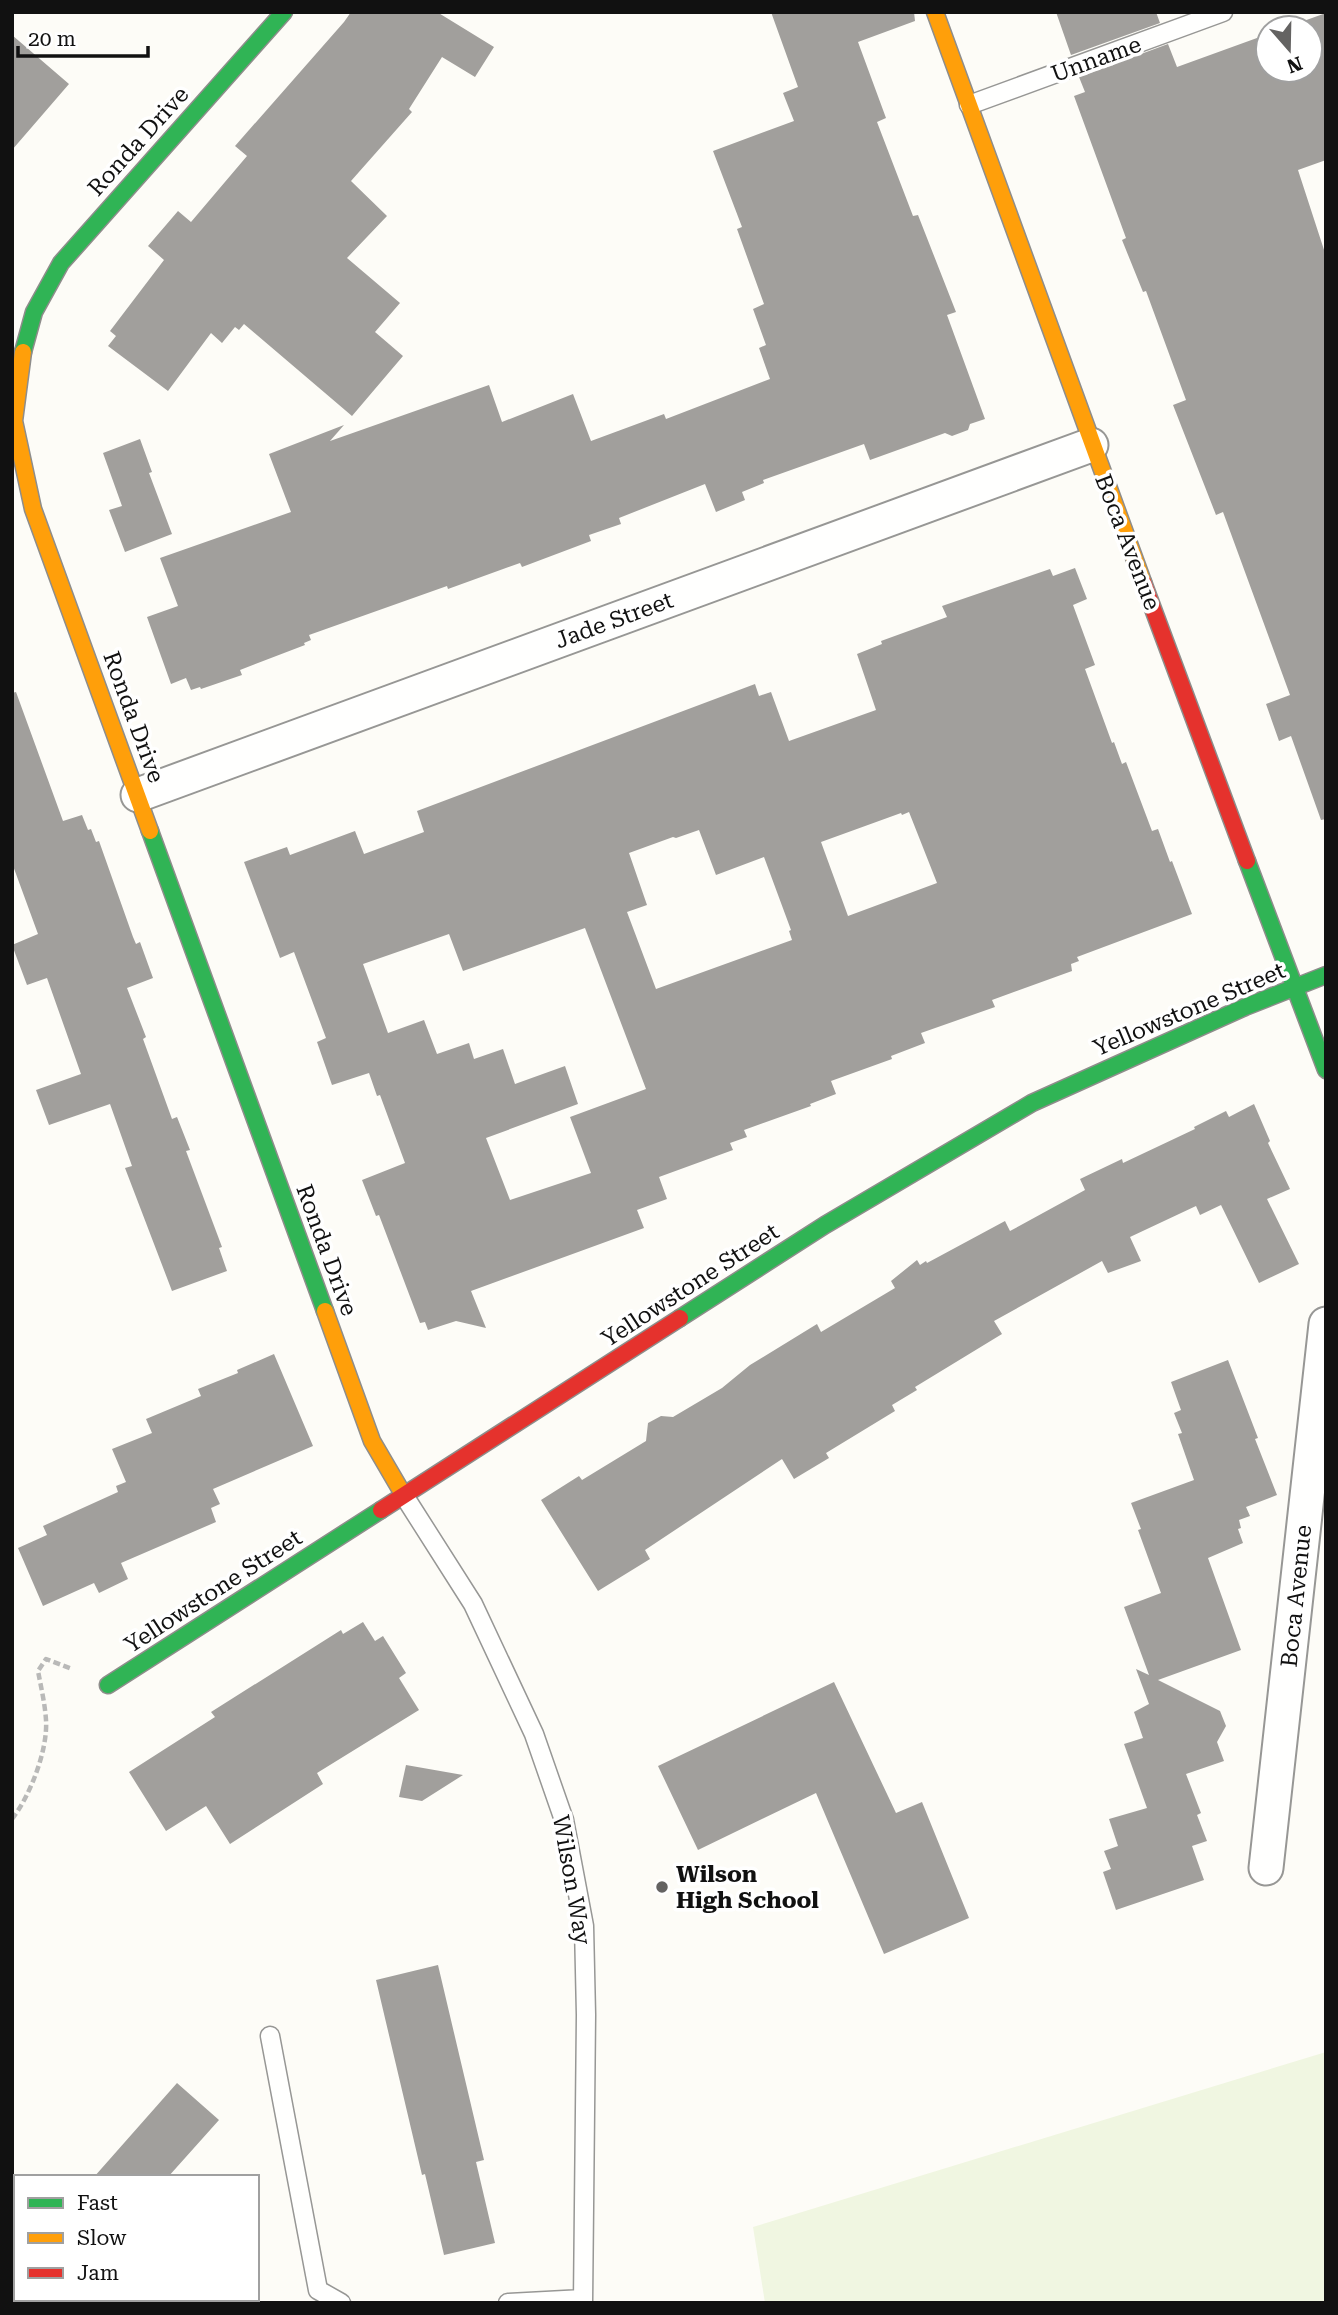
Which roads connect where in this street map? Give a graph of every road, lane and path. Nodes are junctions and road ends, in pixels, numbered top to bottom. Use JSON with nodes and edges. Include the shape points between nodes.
{"nodes":[{"id":1,"x":284,"y":12,"type":"edge"},
{"id":2,"x":935,"y":12,"type":"edge"},
{"id":3,"x":1223,"y":12,"type":"edge"},
{"id":4,"x":969,"y":105,"type":"junction"},
{"id":5,"x":1091,"y":444,"type":"junction"},
{"id":6,"x":138,"y":794,"type":"junction"},
{"id":7,"x":1326,"y":975,"type":"edge"},
{"id":8,"x":1294,"y":988,"type":"junction"},
{"id":9,"x":1326,"y":1070,"type":"edge"},
{"id":10,"x":1326,"y":1324,"type":"edge"},
{"id":11,"x":403,"y":1494,"type":"junction"},
{"id":12,"x":1316,"y":1499,"type":"edge"},
{"id":13,"x":108,"y":1685,"type":"joint"},
{"id":14,"x":12,"y":1819,"type":"edge"},
{"id":15,"x":1266,"y":1868,"type":"dead end"},
{"id":16,"x":270,"y":2036,"type":"dead end"},
{"id":17,"x":583,"y":2301,"type":"edge"},
{"id":18,"x":341,"y":2303,"type":"edge"},
{"id":19,"x":508,"y":2303,"type":"edge"}],
"edges":[{"from":1,"to":6,"type":"street","name":"Ronda Drive","via":[[61,263],[34,312],[20,361],[14,421],[33,509]]},
{"from":2,"to":4,"type":"street","name":"Boca Avenue"},
{"from":3,"to":4,"type":"lane","name":"Unname"},
{"from":4,"to":5,"type":"street","name":"Boca Avenue"},
{"from":5,"to":6,"type":"street","name":"Jade Street"},
{"from":5,"to":8,"type":"street","name":"Boca Avenue"},
{"from":6,"to":11,"type":"street","name":"Ronda Drive","via":[[372,1441]]},
{"from":7,"to":8,"type":"street","name":"Yellowstone Street"},
{"from":8,"to":9,"type":"street","name":"Boca Avenue"},
{"from":8,"to":11,"type":"street","name":"Yellowstone Street","via":[[1032,1103],[825,1225]]},
{"from":10,"to":12,"type":"street","name":"Boca Avenue"},
{"from":11,"to":13,"type":"street","name":"Yellowstone Street"},
{"from":11,"to":17,"type":"lane","name":"Wilson Way","via":[[473,1604],[534,1734],[564,1820],[584,1926]]},
{"from":12,"to":15,"type":"street","name":"Boca Avenue"},
{"from":13,"to":14,"type":"path","via":[[47,1658],[38,1671],[47,1723],[43,1747],[34,1781]]},
{"from":16,"to":18,"type":"lane","via":[[318,2290]]},
{"from":17,"to":19,"type":"lane"}]}
